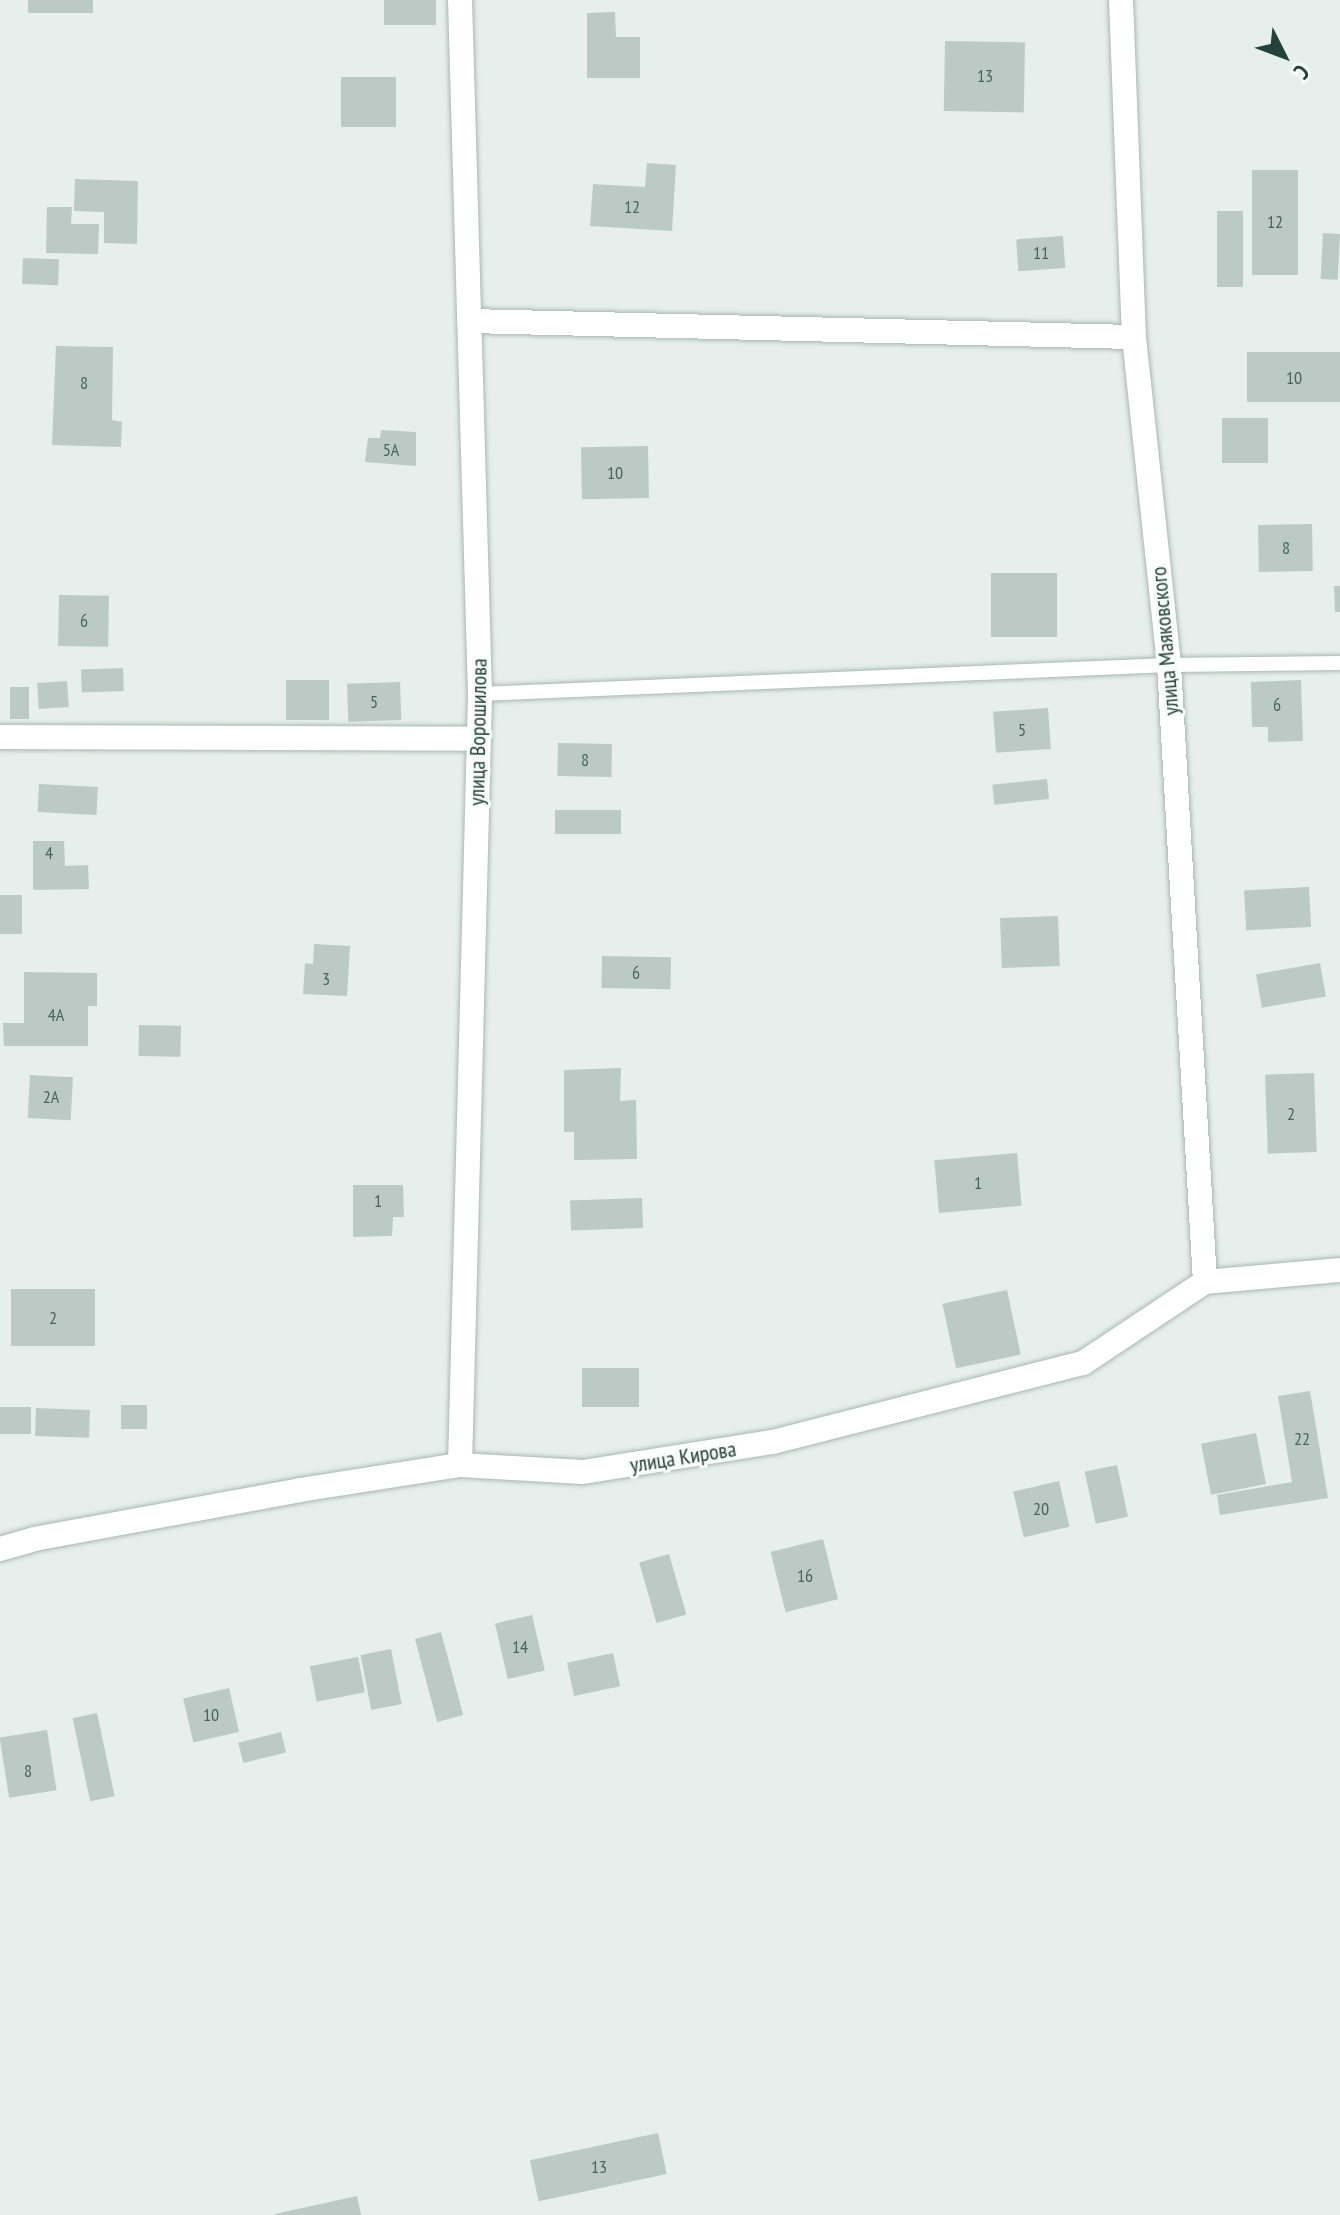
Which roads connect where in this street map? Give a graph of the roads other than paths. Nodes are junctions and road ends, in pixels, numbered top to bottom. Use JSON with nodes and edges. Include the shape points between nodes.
{"nodes":[{"id":1,"x":460,"y":0,"type":"edge"},
{"id":2,"x":1121,"y":0,"type":"edge"},
{"id":3,"x":469,"y":321,"type":"junction"},
{"id":4,"x":1134,"y":337,"type":"junction"},
{"id":5,"x":1340,"y":663,"type":"edge"},
{"id":6,"x":1169,"y":665,"type":"junction"},
{"id":7,"x":480,"y":694,"type":"junction"},
{"id":8,"x":0,"y":737,"type":"edge"},
{"id":9,"x":479,"y":739,"type":"junction"},
{"id":10,"x":1340,"y":1270,"type":"edge"},
{"id":11,"x":1205,"y":1282,"type":"junction"},
{"id":12,"x":460,"y":1465,"type":"junction"},
{"id":13,"x":0,"y":1549,"type":"edge"}],
"edges":[{"from":1,"to":3,"type":"street","name":"улица Ворошилова"},
{"from":2,"to":4,"type":"street","name":"улица Маяковского"},
{"from":3,"to":4,"type":"street"},
{"from":3,"to":7,"type":"street","name":"улица Ворошилова"},
{"from":4,"to":6,"type":"street","name":"улица Маяковского"},
{"from":5,"to":6,"type":"lane"},
{"from":6,"to":7,"type":"lane"},
{"from":6,"to":11,"type":"street","name":"улица Маяковского"},
{"from":7,"to":9,"type":"street","name":"улица Ворошилова"},
{"from":8,"to":9,"type":"street"},
{"from":9,"to":12,"type":"street","name":"улица Ворошилова"},
{"from":10,"to":11,"type":"street","name":"улица Кирова"},
{"from":11,"to":12,"type":"street","name":"улица Кирова","via":[[1083,1363],[773,1442],[583,1472]]},
{"from":12,"to":13,"type":"street","name":"улица Кирова","via":[[285,1492]]}]}
